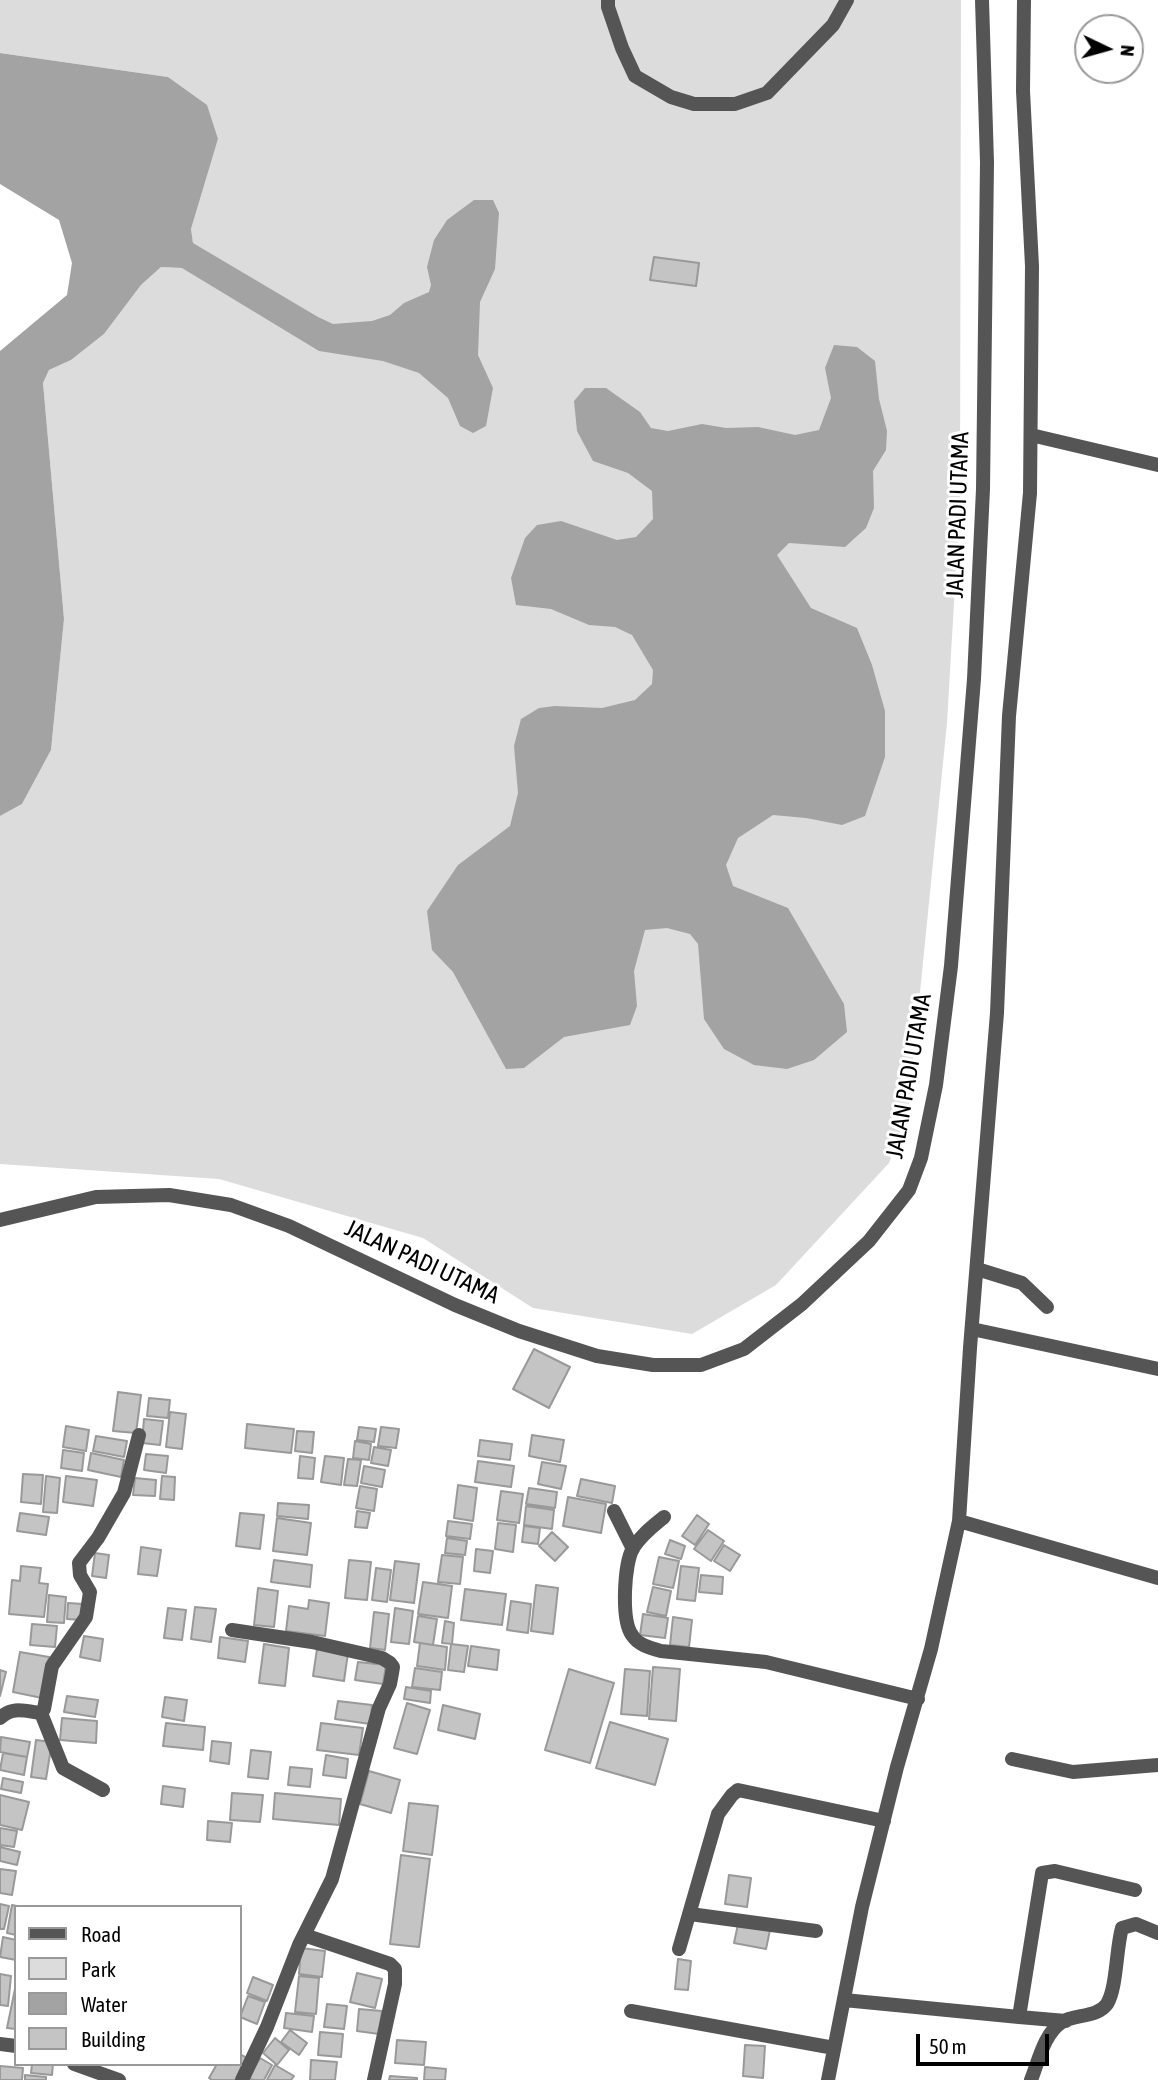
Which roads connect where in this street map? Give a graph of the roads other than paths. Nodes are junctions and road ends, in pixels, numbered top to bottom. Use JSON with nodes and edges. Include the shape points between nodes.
{"nodes":[{"id":1,"x":608,"y":0,"type":"edge"},
{"id":2,"x":847,"y":0,"type":"edge"},
{"id":3,"x":982,"y":0,"type":"edge"},
{"id":4,"x":1024,"y":0,"type":"edge"},
{"id":5,"x":1031,"y":435,"type":"junction"},
{"id":6,"x":1158,"y":465,"type":"edge"},
{"id":7,"x":0,"y":1220,"type":"edge"},
{"id":8,"x":977,"y":1269,"type":"junction"},
{"id":9,"x":1047,"y":1307,"type":"dead end"},
{"id":10,"x":972,"y":1329,"type":"junction"},
{"id":11,"x":1158,"y":1369,"type":"edge"},
{"id":12,"x":139,"y":1435,"type":"dead end"},
{"id":13,"x":614,"y":1511,"type":"dead end"},
{"id":14,"x":664,"y":1517,"type":"dead end"},
{"id":15,"x":958,"y":1521,"type":"junction"},
{"id":16,"x":632,"y":1549,"type":"junction"},
{"id":17,"x":1158,"y":1578,"type":"edge"},
{"id":18,"x":232,"y":1630,"type":"dead end"},
{"id":19,"x":918,"y":1699,"type":"junction"},
{"id":20,"x":41,"y":1713,"type":"junction"},
{"id":21,"x":0,"y":1718,"type":"edge"},
{"id":22,"x":1012,"y":1759,"type":"dead end"},
{"id":23,"x":1158,"y":1765,"type":"edge"},
{"id":24,"x":103,"y":1790,"type":"dead end"},
{"id":25,"x":884,"y":1821,"type":"junction"},
{"id":26,"x":1135,"y":1890,"type":"dead end"},
{"id":27,"x":690,"y":1914,"type":"junction"},
{"id":28,"x":816,"y":1931,"type":"dead end"},
{"id":29,"x":1158,"y":1933,"type":"edge"},
{"id":30,"x":304,"y":1935,"type":"junction"},
{"id":31,"x":679,"y":1949,"type":"dead end"},
{"id":32,"x":844,"y":2000,"type":"junction"},
{"id":33,"x":631,"y":2011,"type":"dead end"},
{"id":34,"x":1019,"y":2017,"type":"junction"},
{"id":35,"x":1066,"y":2021,"type":"junction"},
{"id":36,"x":834,"y":2048,"type":"junction"},
{"id":37,"x":80,"y":2066,"type":"edge"},
{"id":38,"x":119,"y":2080,"type":"edge"},
{"id":39,"x":242,"y":2080,"type":"edge"},
{"id":40,"x":374,"y":2080,"type":"edge"},
{"id":41,"x":828,"y":2080,"type":"edge"},
{"id":42,"x":1031,"y":2080,"type":"edge"}],
"edges":[{"from":1,"to":2,"type":"street","via":[[635,76],[671,97],[694,104],[735,104],[767,93],[833,26]]},
{"from":3,"to":7,"type":"street","name":"JALAN PADI UTAMA","via":[[986,162],[983,489],[974,679],[953,940],[936,1085],[921,1158],[909,1190],[869,1241],[802,1304],[744,1349],[701,1365],[653,1365],[597,1356],[519,1331],[289,1226],[231,1205],[169,1195],[96,1197]]},
{"from":4,"to":5,"type":"street","via":[[1023,91],[1032,266]]},
{"from":5,"to":6,"type":"street"},
{"from":5,"to":8,"type":"street","via":[[1030,494],[1009,716],[997,1013]]},
{"from":8,"to":9,"type":"street","via":[[1022,1283]]},
{"from":8,"to":10,"type":"street"},
{"from":10,"to":11,"type":"street"},
{"from":10,"to":15,"type":"street"},
{"from":12,"to":20,"type":"street","via":[[124,1493],[79,1563],[90,1592],[86,1617],[52,1666]]},
{"from":13,"to":16,"type":"street"},
{"from":14,"to":16,"type":"street"},
{"from":15,"to":17,"type":"street"},
{"from":15,"to":19,"type":"street"},
{"from":16,"to":19,"type":"street","via":[[626,1567],[627,1620],[630,1634],[647,1647],[765,1662]]},
{"from":18,"to":30,"type":"street","via":[[352,1650],[382,1658],[393,1667],[332,1879]]},
{"from":19,"to":25,"type":"street"},
{"from":20,"to":21,"type":"street","via":[[13,1710]]},
{"from":20,"to":24,"type":"street","via":[[63,1768]]},
{"from":22,"to":23,"type":"street","via":[[1073,1772]]},
{"from":25,"to":27,"type":"street","via":[[738,1790],[718,1814]]},
{"from":25,"to":32,"type":"street"},
{"from":26,"to":34,"type":"street","via":[[1042,1872]]},
{"from":27,"to":28,"type":"street"},
{"from":27,"to":31,"type":"street"},
{"from":29,"to":35,"type":"street","via":[[1136,1924],[1122,1928],[1106,2005]]},
{"from":30,"to":39,"type":"street"},
{"from":30,"to":40,"type":"street","via":[[395,1969]]},
{"from":32,"to":34,"type":"street"},
{"from":32,"to":36,"type":"street"},
{"from":33,"to":36,"type":"street"},
{"from":34,"to":35,"type":"street"},
{"from":35,"to":42,"type":"street","via":[[1051,2033]]},
{"from":36,"to":41,"type":"street"},
{"from":37,"to":38,"type":"street"}]}
